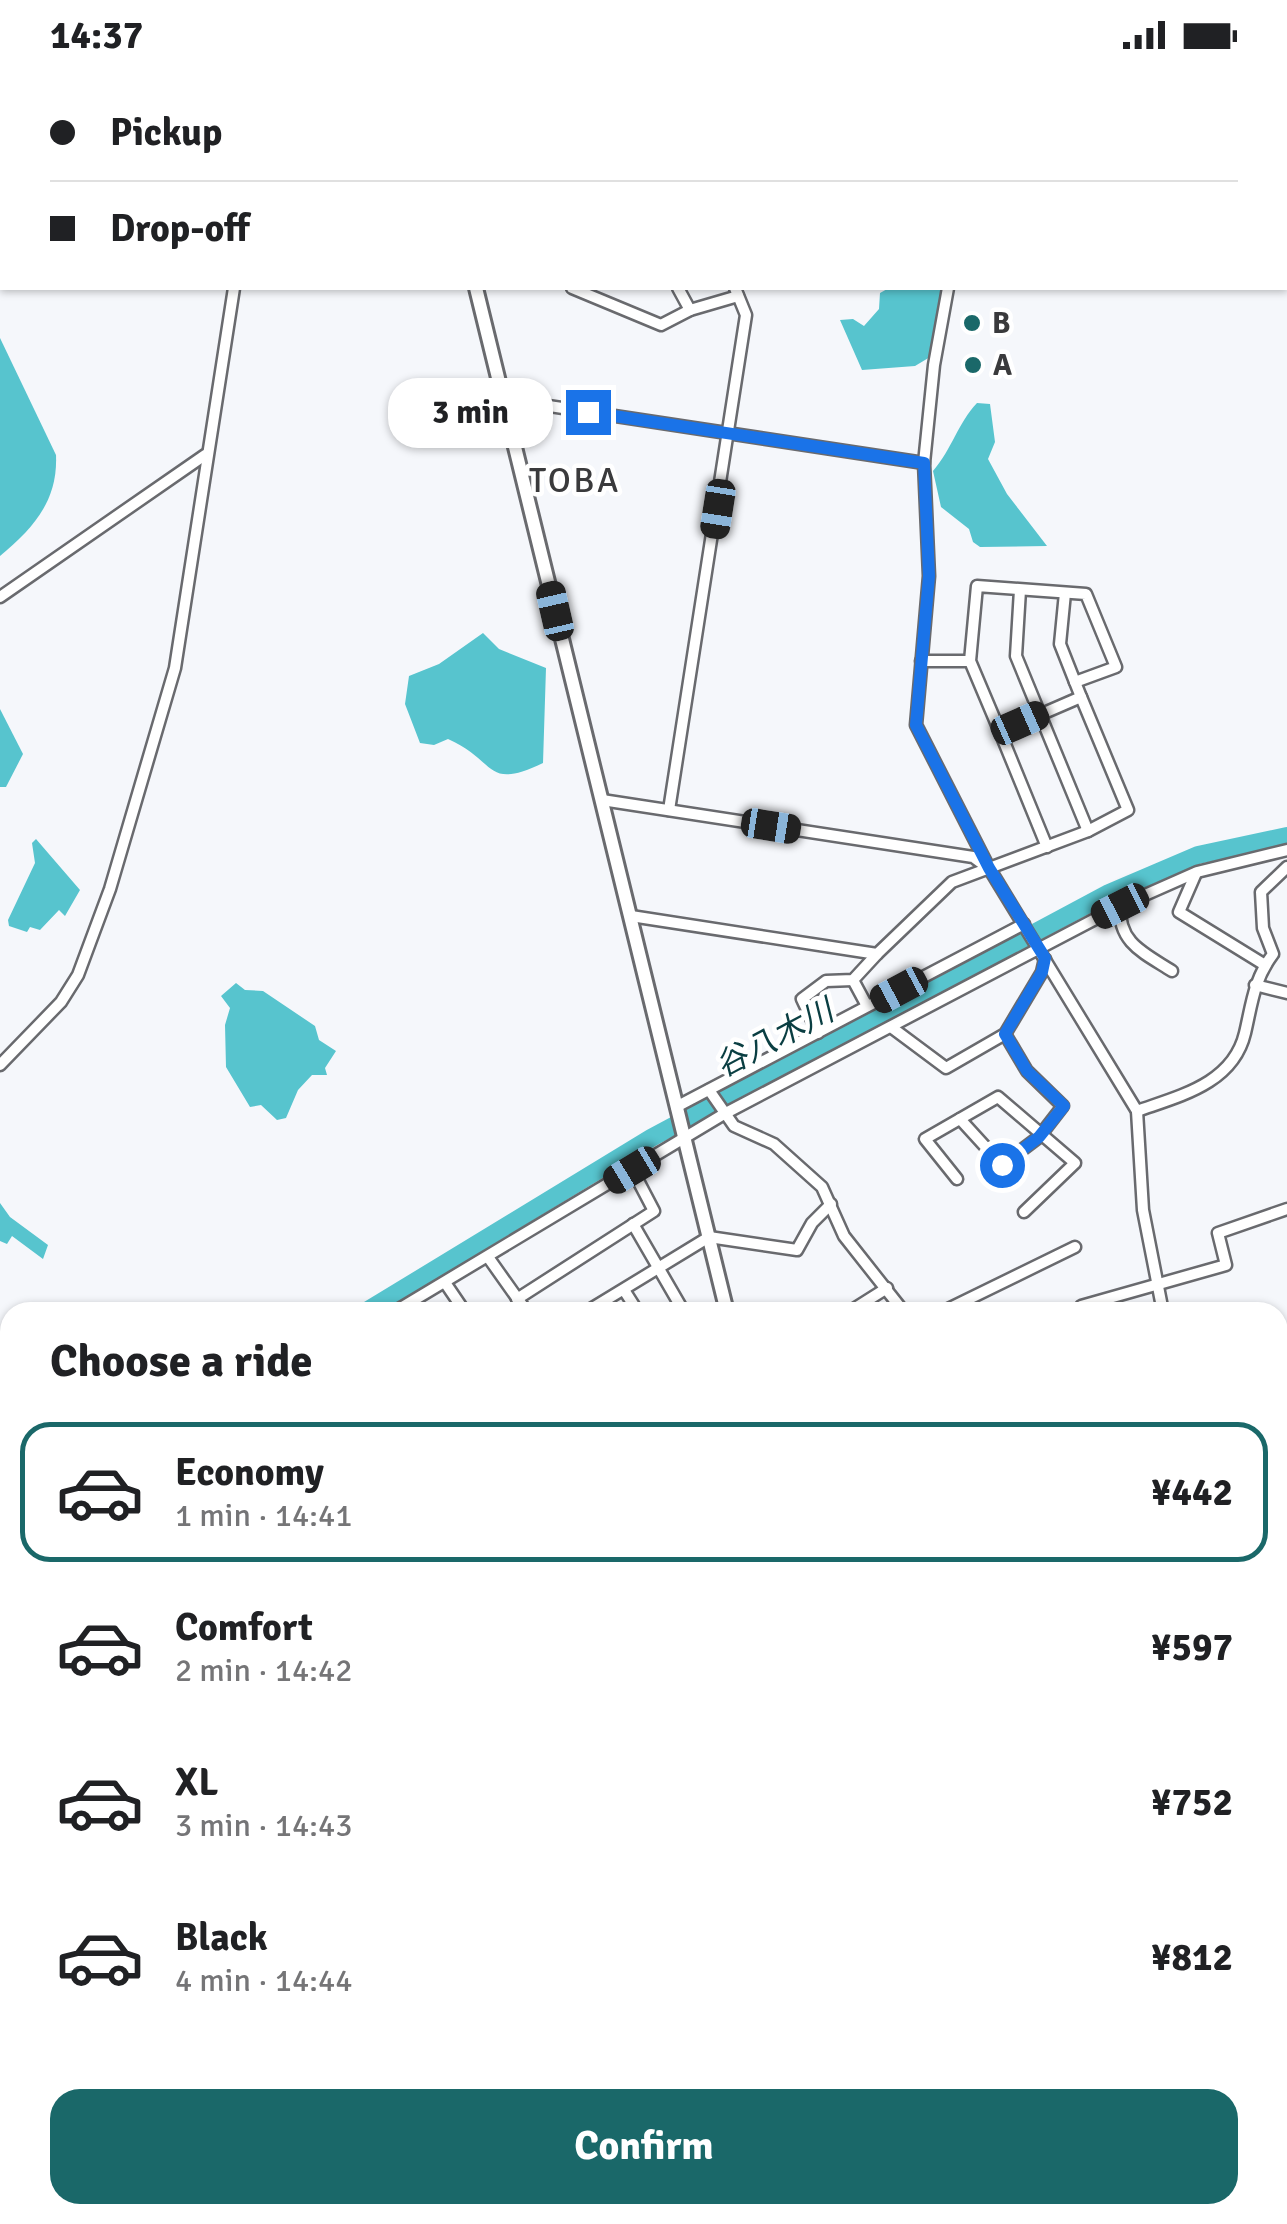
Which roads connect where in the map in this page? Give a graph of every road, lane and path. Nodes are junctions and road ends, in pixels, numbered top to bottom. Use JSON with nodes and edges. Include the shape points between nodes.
{"nodes":[{"id":1,"x":234,"y":290,"type":"edge"},
{"id":2,"x":476,"y":290,"type":"edge"},
{"id":3,"x":577,"y":290,"type":"edge"},
{"id":4,"x":679,"y":290,"type":"edge"},
{"id":5,"x":948,"y":290,"type":"edge"},
{"id":6,"x":736,"y":292,"type":"edge"},
{"id":7,"x":690,"y":310,"type":"junction"},
{"id":8,"x":503,"y":399,"type":"junction"},
{"id":9,"x":730,"y":434,"type":"junction"},
{"id":10,"x":206,"y":455,"type":"junction"},
{"id":11,"x":924,"y":463,"type":"junction"},
{"id":12,"x":1020,"y":590,"type":"junction"},
{"id":13,"x":1065,"y":593,"type":"junction"},
{"id":14,"x":0,"y":597,"type":"edge"},
{"id":15,"x":920,"y":662,"type":"junction"},
{"id":16,"x":970,"y":662,"type":"junction"},
{"id":17,"x":1075,"y":682,"type":"junction"},
{"id":18,"x":1081,"y":697,"type":"junction"},
{"id":19,"x":1040,"y":714,"type":"junction"},
{"id":20,"x":1000,"y":732,"type":"junction"},
{"id":21,"x":602,"y":800,"type":"junction"},
{"id":22,"x":669,"y":810,"type":"junction"},
{"id":23,"x":1088,"y":832,"type":"junction"},
{"id":24,"x":1048,"y":846,"type":"junction"},
{"id":25,"x":1287,"y":850,"type":"edge"},
{"id":26,"x":989,"y":868,"type":"junction"},
{"id":27,"x":1287,"y":868,"type":"edge"},
{"id":28,"x":1197,"y":872,"type":"junction"},
{"id":29,"x":1120,"y":906,"type":"junction"},
{"id":30,"x":631,"y":916,"type":"junction"},
{"id":31,"x":1024,"y":924,"type":"junction"},
{"id":32,"x":877,"y":954,"type":"junction"},
{"id":33,"x":1042,"y":954,"type":"junction"},
{"id":34,"x":1264,"y":965,"type":"junction"},
{"id":35,"x":1172,"y":970,"type":"dead end"},
{"id":36,"x":852,"y":980,"type":"junction"},
{"id":37,"x":1255,"y":985,"type":"junction"},
{"id":38,"x":1287,"y":993,"type":"edge"},
{"id":39,"x":868,"y":1006,"type":"junction"},
{"id":40,"x":891,"y":1027,"type":"junction"},
{"id":41,"x":818,"y":1033,"type":"junction"},
{"id":42,"x":1005,"y":1034,"type":"junction"},
{"id":43,"x":0,"y":1065,"type":"edge"},
{"id":44,"x":709,"y":1090,"type":"junction"},
{"id":45,"x":676,"y":1106,"type":"junction"},
{"id":46,"x":1137,"y":1111,"type":"junction"},
{"id":47,"x":724,"y":1114,"type":"junction"},
{"id":48,"x":960,"y":1119,"type":"junction"},
{"id":49,"x":685,"y":1137,"type":"junction"},
{"id":50,"x":1039,"y":1137,"type":"junction"},
{"id":51,"x":632,"y":1170,"type":"junction"},
{"id":52,"x":957,"y":1179,"type":"dead end"},
{"id":53,"x":831,"y":1204,"type":"junction"},
{"id":54,"x":1287,"y":1209,"type":"edge"},
{"id":55,"x":1024,"y":1212,"type":"dead end"},
{"id":56,"x":633,"y":1224,"type":"junction"},
{"id":57,"x":709,"y":1237,"type":"junction"},
{"id":58,"x":1075,"y":1247,"type":"dead end"},
{"id":59,"x":488,"y":1256,"type":"junction"},
{"id":60,"x":659,"y":1268,"type":"junction"},
{"id":61,"x":1156,"y":1283,"type":"junction"},
{"id":62,"x":446,"y":1284,"type":"junction"},
{"id":63,"x":886,"y":1288,"type":"junction"},
{"id":64,"x":624,"y":1290,"type":"junction"},
{"id":65,"x":517,"y":1299,"type":"junction"},
{"id":66,"x":416,"y":1302,"type":"edge"},
{"id":67,"x":458,"y":1302,"type":"edge"},
{"id":68,"x":519,"y":1302,"type":"edge"},
{"id":69,"x":605,"y":1302,"type":"edge"},
{"id":70,"x":632,"y":1302,"type":"edge"},
{"id":71,"x":678,"y":1302,"type":"edge"},
{"id":72,"x":725,"y":1302,"type":"edge"},
{"id":73,"x":864,"y":1302,"type":"edge"},
{"id":74,"x":895,"y":1302,"type":"edge"},
{"id":75,"x":962,"y":1302,"type":"edge"},
{"id":76,"x":1094,"y":1302,"type":"edge"},
{"id":77,"x":1161,"y":1302,"type":"edge"}],
"edges":[{"from":1,"to":10,"type":"street"},
{"from":2,"to":8,"type":"street"},
{"from":3,"to":7,"type":"street","via":[[660,325]]},
{"from":4,"to":7,"type":"street"},
{"from":5,"to":11,"type":"street"},
{"from":6,"to":7,"type":"street"},
{"from":6,"to":9,"type":"street","via":[[746,315]]},
{"from":8,"to":9,"type":"street"},
{"from":8,"to":21,"type":"street"},
{"from":9,"to":11,"type":"street"},
{"from":9,"to":22,"type":"street"},
{"from":10,"to":14,"type":"street"},
{"from":10,"to":43,"type":"street","via":[[175,668],[110,889],[61,1002]]},
{"from":11,"to":15,"type":"street","via":[[929,576]]},
{"from":12,"to":13,"type":"street"},
{"from":12,"to":16,"type":"street","via":[[977,586]]},
{"from":12,"to":19,"type":"street","via":[[1016,656]]},
{"from":13,"to":17,"type":"street","via":[[1060,644]]},
{"from":13,"to":17,"type":"street","via":[[1086,594],[1116,667]]},
{"from":15,"to":16,"type":"street"},
{"from":15,"to":26,"type":"street","via":[[916,725]]},
{"from":16,"to":20,"type":"street"},
{"from":17,"to":18,"type":"street"},
{"from":18,"to":19,"type":"street"},
{"from":18,"to":23,"type":"street","via":[[1128,810]]},
{"from":19,"to":20,"type":"street"},
{"from":19,"to":23,"type":"street"},
{"from":20,"to":24,"type":"street"},
{"from":21,"to":22,"type":"street"},
{"from":21,"to":30,"type":"street"},
{"from":22,"to":26,"type":"street","via":[[973,857]]},
{"from":23,"to":24,"type":"street"},
{"from":24,"to":26,"type":"street"},
{"from":25,"to":28,"type":"street"},
{"from":26,"to":31,"type":"street"},
{"from":26,"to":32,"type":"street","via":[[952,882]]},
{"from":27,"to":34,"type":"street","via":[[1262,892],[1263,928],[1273,954]]},
{"from":28,"to":29,"type":"street"},
{"from":28,"to":34,"type":"street","via":[[1179,912]]},
{"from":29,"to":33,"type":"street"},
{"from":29,"to":35,"type":"street","via":[[1119,926],[1136,950]]},
{"from":30,"to":32,"type":"street"},
{"from":30,"to":45,"type":"street"},
{"from":31,"to":33,"type":"street"},
{"from":31,"to":39,"type":"street"},
{"from":32,"to":36,"type":"street"},
{"from":33,"to":40,"type":"street"},
{"from":33,"to":42,"type":"street","via":[[1042,972]]},
{"from":33,"to":46,"type":"street"},
{"from":34,"to":37,"type":"street"},
{"from":36,"to":39,"type":"street"},
{"from":36,"to":41,"type":"street","via":[[826,981],[802,999]]},
{"from":37,"to":38,"type":"street"},
{"from":37,"to":46,"type":"street","via":[[1244,1039],[1219,1075],[1202,1088]]},
{"from":39,"to":41,"type":"street"},
{"from":40,"to":42,"type":"street","via":[[946,1068]]},
{"from":40,"to":47,"type":"street"},
{"from":41,"to":44,"type":"street"},
{"from":42,"to":50,"type":"street","via":[[1027,1071],[1064,1106]]},
{"from":44,"to":45,"type":"street"},
{"from":44,"to":47,"type":"street"},
{"from":45,"to":49,"type":"street"},
{"from":46,"to":61,"type":"street"},
{"from":47,"to":49,"type":"street"},
{"from":47,"to":53,"type":"street","via":[[734,1126],[774,1144],[822,1187]]},
{"from":48,"to":50,"type":"street","via":[[998,1097]]},
{"from":48,"to":50,"type":"street","via":[[1002,1165]]},
{"from":48,"to":52,"type":"street","via":[[926,1140]]},
{"from":49,"to":51,"type":"street"},
{"from":49,"to":57,"type":"street"},
{"from":50,"to":55,"type":"street","via":[[1075,1164]]},
{"from":51,"to":56,"type":"street","via":[[654,1211]]},
{"from":51,"to":59,"type":"street"},
{"from":53,"to":57,"type":"street","via":[[797,1250]]},
{"from":53,"to":63,"type":"street","via":[[844,1236]]},
{"from":54,"to":61,"type":"street","via":[[1218,1233],[1226,1265]]},
{"from":56,"to":60,"type":"street"},
{"from":56,"to":65,"type":"street"},
{"from":57,"to":60,"type":"street"},
{"from":57,"to":72,"type":"street"},
{"from":58,"to":75,"type":"street"},
{"from":59,"to":62,"type":"street"},
{"from":59,"to":65,"type":"street"},
{"from":60,"to":64,"type":"street"},
{"from":60,"to":71,"type":"street"},
{"from":61,"to":76,"type":"street"},
{"from":61,"to":77,"type":"street"},
{"from":62,"to":66,"type":"street"},
{"from":62,"to":67,"type":"street"},
{"from":63,"to":73,"type":"street"},
{"from":63,"to":74,"type":"street"},
{"from":64,"to":69,"type":"street"},
{"from":64,"to":70,"type":"street"},
{"from":65,"to":68,"type":"street"}]}
